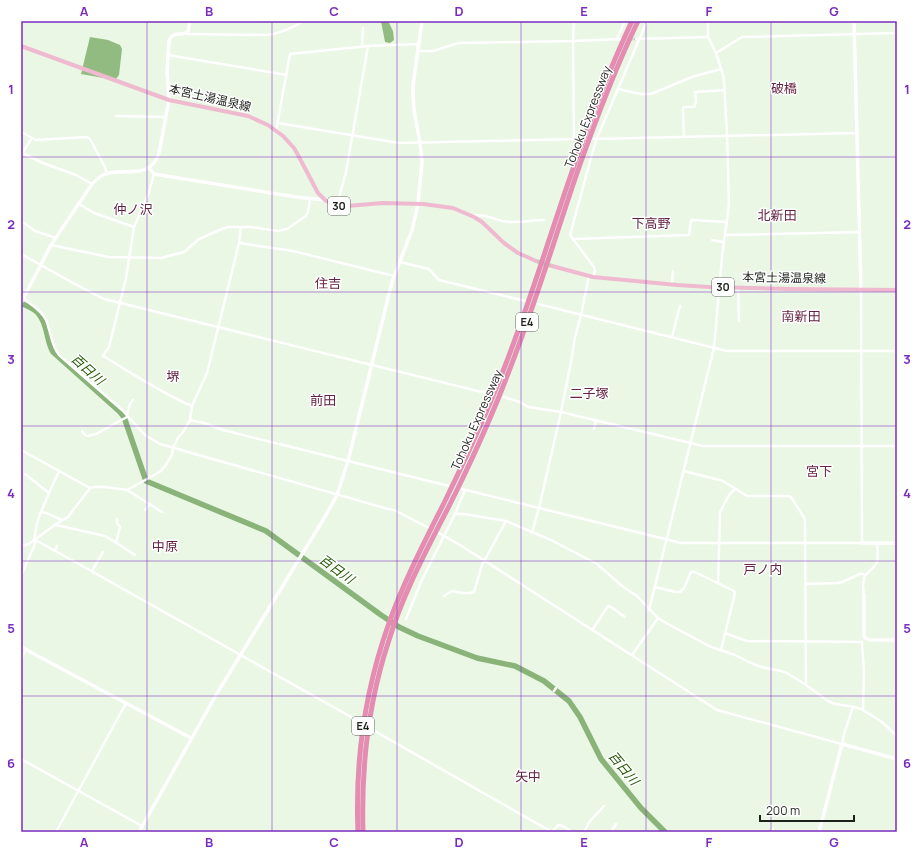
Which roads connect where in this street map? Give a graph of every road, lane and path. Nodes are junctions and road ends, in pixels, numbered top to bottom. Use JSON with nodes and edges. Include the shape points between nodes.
{"nodes":[{"id":1,"x":190,"y":21,"type":"edge"},
{"id":2,"x":304,"y":21,"type":"edge"},
{"id":3,"x":422,"y":21,"type":"edge"},
{"id":4,"x":574,"y":21,"type":"edge"},
{"id":5,"x":625,"y":21,"type":"edge"},
{"id":6,"x":632,"y":21,"type":"edge"},
{"id":7,"x":638,"y":21,"type":"edge"},
{"id":8,"x":647,"y":21,"type":"edge"},
{"id":9,"x":708,"y":21,"type":"edge"},
{"id":10,"x":854,"y":21,"type":"edge"},
{"id":11,"x":363,"y":28,"type":"dead end"},
{"id":12,"x":897,"y":33,"type":"edge"},
{"id":13,"x":184,"y":34,"type":"junction"},
{"id":14,"x":855,"y":34,"type":"junction"},
{"id":15,"x":708,"y":37,"type":"junction"},
{"id":16,"x":637,"y":39,"type":"junction"},
{"id":17,"x":572,"y":41,"type":"junction"},
{"id":18,"x":419,"y":44,"type":"junction"},
{"id":19,"x":21,"y":46,"type":"edge"},
{"id":20,"x":362,"y":46,"type":"junction"},
{"id":21,"x":368,"y":46,"type":"junction"},
{"id":22,"x":418,"y":51,"type":"junction"},
{"id":23,"x":716,"y":53,"type":"junction"},
{"id":24,"x":168,"y":55,"type":"junction"},
{"id":25,"x":721,"y":68,"type":"junction"},
{"id":26,"x":287,"y":75,"type":"junction"},
{"id":27,"x":618,"y":89,"type":"junction"},
{"id":28,"x":725,"y":90,"type":"junction"},
{"id":29,"x":169,"y":100,"type":"junction"},
{"id":30,"x":116,"y":116,"type":"dead end"},
{"id":31,"x":166,"y":117,"type":"junction"},
{"id":32,"x":278,"y":123,"type":"junction"},
{"id":33,"x":276,"y":131,"type":"junction"},
{"id":34,"x":21,"y":132,"type":"edge"},
{"id":35,"x":857,"y":132,"type":"junction"},
{"id":36,"x":353,"y":135,"type":"junction"},
{"id":37,"x":727,"y":135,"type":"junction"},
{"id":38,"x":684,"y":136,"type":"junction"},
{"id":39,"x":32,"y":138,"type":"junction"},
{"id":40,"x":596,"y":138,"type":"junction"},
{"id":41,"x":574,"y":139,"type":"junction"},
{"id":42,"x":580,"y":139,"type":"dead end"},
{"id":43,"x":420,"y":143,"type":"junction"},
{"id":44,"x":22,"y":154,"type":"edge"},
{"id":45,"x":148,"y":168,"type":"junction"},
{"id":46,"x":107,"y":174,"type":"junction"},
{"id":47,"x":154,"y":174,"type":"junction"},
{"id":48,"x":92,"y":184,"type":"junction"},
{"id":49,"x":310,"y":199,"type":"junction"},
{"id":50,"x":324,"y":200,"type":"junction"},
{"id":51,"x":79,"y":204,"type":"junction"},
{"id":52,"x":418,"y":204,"type":"junction"},
{"id":53,"x":337,"y":205,"type":"junction"},
{"id":54,"x":474,"y":217,"type":"junction"},
{"id":55,"x":544,"y":220,"type":"dead end"},
{"id":56,"x":21,"y":221,"type":"edge"},
{"id":57,"x":727,"y":222,"type":"junction"},
{"id":58,"x":134,"y":227,"type":"junction"},
{"id":59,"x":241,"y":227,"type":"junction"},
{"id":60,"x":860,"y":232,"type":"junction"},
{"id":61,"x":726,"y":235,"type":"junction"},
{"id":62,"x":56,"y":238,"type":"junction"},
{"id":63,"x":573,"y":239,"type":"junction"},
{"id":64,"x":712,"y":240,"type":"dead end"},
{"id":65,"x":724,"y":242,"type":"junction"},
{"id":66,"x":239,"y":243,"type":"junction"},
{"id":67,"x":51,"y":245,"type":"junction"},
{"id":68,"x":21,"y":254,"type":"edge"},
{"id":69,"x":130,"y":258,"type":"junction"},
{"id":70,"x":536,"y":261,"type":"tunnel mouth"},
{"id":71,"x":399,"y":262,"type":"junction"},
{"id":72,"x":41,"y":265,"type":"junction"},
{"id":73,"x":552,"y":266,"type":"tunnel mouth"},
{"id":74,"x":673,"y":272,"type":"dead end"},
{"id":75,"x":394,"y":276,"type":"junction"},
{"id":76,"x":591,"y":276,"type":"junction"},
{"id":77,"x":672,"y":285,"type":"junction"},
{"id":78,"x":720,"y":287,"type":"junction"},
{"id":79,"x":738,"y":287,"type":"junction"},
{"id":80,"x":861,"y":290,"type":"junction"},
{"id":81,"x":897,"y":290,"type":"edge"},
{"id":82,"x":22,"y":301,"type":"edge"},
{"id":83,"x":525,"y":301,"type":"dead end"},
{"id":84,"x":120,"y":302,"type":"junction"},
{"id":85,"x":538,"y":304,"type":"dead end"},
{"id":86,"x":680,"y":306,"type":"dead end"},
{"id":87,"x":581,"y":315,"type":"junction"},
{"id":88,"x":739,"y":321,"type":"dead end"},
{"id":89,"x":218,"y":327,"type":"junction"},
{"id":90,"x":672,"y":337,"type":"junction"},
{"id":91,"x":714,"y":348,"type":"junction"},
{"id":92,"x":862,"y":351,"type":"junction"},
{"id":93,"x":897,"y":351,"type":"edge"},
{"id":94,"x":372,"y":365,"type":"junction"},
{"id":95,"x":490,"y":394,"type":"dead end"},
{"id":96,"x":504,"y":397,"type":"dead end"},
{"id":97,"x":132,"y":400,"type":"dead end"},
{"id":98,"x":192,"y":406,"type":"junction"},
{"id":99,"x":560,"y":412,"type":"junction"},
{"id":100,"x":126,"y":417,"type":"junction"},
{"id":101,"x":190,"y":420,"type":"junction"},
{"id":102,"x":596,"y":420,"type":"junction"},
{"id":103,"x":594,"y":429,"type":"dead end"},
{"id":104,"x":82,"y":431,"type":"dead end"},
{"id":105,"x":690,"y":443,"type":"junction"},
{"id":106,"x":861,"y":446,"type":"junction"},
{"id":107,"x":897,"y":446,"type":"edge"},
{"id":108,"x":173,"y":448,"type":"junction"},
{"id":109,"x":21,"y":450,"type":"edge"},
{"id":110,"x":348,"y":461,"type":"junction"},
{"id":111,"x":59,"y":471,"type":"junction"},
{"id":112,"x":684,"y":471,"type":"junction"},
{"id":113,"x":25,"y":474,"type":"dead end"},
{"id":114,"x":449,"y":486,"type":"dead end"},
{"id":115,"x":90,"y":488,"type":"junction"},
{"id":116,"x":735,"y":489,"type":"junction"},
{"id":117,"x":127,"y":490,"type":"junction"},
{"id":118,"x":49,"y":493,"type":"junction"},
{"id":119,"x":337,"y":495,"type":"junction"},
{"id":120,"x":150,"y":504,"type":"junction"},
{"id":121,"x":539,"y":508,"type":"junction"},
{"id":122,"x":145,"y":510,"type":"dead end"},
{"id":123,"x":41,"y":512,"type":"junction"},
{"id":124,"x":162,"y":512,"type":"dead end"},
{"id":125,"x":455,"y":514,"type":"junction"},
{"id":126,"x":117,"y":519,"type":"dead end"},
{"id":127,"x":62,"y":520,"type":"junction"},
{"id":128,"x":506,"y":521,"type":"junction"},
{"id":129,"x":56,"y":524,"type":"junction"},
{"id":130,"x":429,"y":528,"type":"dead end"},
{"id":131,"x":532,"y":532,"type":"junction"},
{"id":132,"x":439,"y":533,"type":"dead end"},
{"id":133,"x":444,"y":535,"type":"junction"},
{"id":134,"x":667,"y":539,"type":"junction"},
{"id":135,"x":35,"y":541,"type":"junction"},
{"id":136,"x":862,"y":542,"type":"junction"},
{"id":137,"x":116,"y":543,"type":"junction"},
{"id":138,"x":719,"y":543,"type":"junction"},
{"id":139,"x":805,"y":543,"type":"junction"},
{"id":140,"x":877,"y":543,"type":"junction"},
{"id":141,"x":897,"y":543,"type":"edge"},
{"id":142,"x":21,"y":546,"type":"edge"},
{"id":143,"x":57,"y":546,"type":"dead end"},
{"id":144,"x":55,"y":551,"type":"junction"},
{"id":145,"x":103,"y":552,"type":"dead end"},
{"id":146,"x":135,"y":555,"type":"dead end"},
{"id":147,"x":484,"y":560,"type":"junction"},
{"id":148,"x":92,"y":572,"type":"junction"},
{"id":149,"x":21,"y":575,"type":"edge"},
{"id":150,"x":866,"y":575,"type":"junction"},
{"id":151,"x":718,"y":584,"type":"junction"},
{"id":152,"x":805,"y":584,"type":"junction"},
{"id":153,"x":655,"y":587,"type":"junction"},
{"id":154,"x":864,"y":595,"type":"joint"},
{"id":155,"x":444,"y":596,"type":"dead end"},
{"id":156,"x":649,"y":610,"type":"junction"},
{"id":157,"x":395,"y":614,"type":"junction"},
{"id":158,"x":625,"y":617,"type":"dead end"},
{"id":159,"x":658,"y":618,"type":"junction"},
{"id":160,"x":406,"y":619,"type":"dead end"},
{"id":161,"x":391,"y":625,"type":"junction"},
{"id":162,"x":593,"y":630,"type":"junction"},
{"id":163,"x":725,"y":633,"type":"junction"},
{"id":164,"x":864,"y":640,"type":"junction"},
{"id":165,"x":897,"y":640,"type":"edge"},
{"id":166,"x":805,"y":642,"type":"junction"},
{"id":167,"x":21,"y":646,"type":"edge"},
{"id":168,"x":26,"y":649,"type":"junction"},
{"id":169,"x":721,"y":650,"type":"junction"},
{"id":170,"x":240,"y":655,"type":"junction"},
{"id":171,"x":632,"y":655,"type":"junction"},
{"id":172,"x":21,"y":659,"type":"edge"},
{"id":173,"x":806,"y":685,"type":"junction"},
{"id":174,"x":126,"y":703,"type":"junction"},
{"id":175,"x":853,"y":707,"type":"junction"},
{"id":176,"x":863,"y":710,"type":"junction"},
{"id":177,"x":360,"y":722,"type":"dead end"},
{"id":178,"x":372,"y":729,"type":"dead end"},
{"id":179,"x":897,"y":736,"type":"edge"},
{"id":180,"x":191,"y":738,"type":"junction"},
{"id":181,"x":842,"y":744,"type":"junction"},
{"id":182,"x":21,"y":759,"type":"edge"},
{"id":183,"x":897,"y":759,"type":"edge"},
{"id":184,"x":78,"y":792,"type":"junction"},
{"id":185,"x":604,"y":806,"type":"dead end"},
{"id":186,"x":616,"y":824,"type":"dead end"},
{"id":187,"x":142,"y":826,"type":"junction"},
{"id":188,"x":56,"y":832,"type":"edge"},
{"id":189,"x":139,"y":832,"type":"edge"},
{"id":190,"x":358,"y":832,"type":"edge"},
{"id":191,"x":363,"y":832,"type":"edge"},
{"id":192,"x":552,"y":832,"type":"edge"},
{"id":193,"x":572,"y":832,"type":"edge"},
{"id":194,"x":584,"y":832,"type":"edge"},
{"id":195,"x":611,"y":832,"type":"edge"},
{"id":196,"x":818,"y":832,"type":"edge"}],
"edges":[{"from":1,"to":13,"type":"street"},
{"from":2,"to":13,"type":"street","via":[[284,31],[266,35]]},
{"from":3,"to":18,"type":"street"},
{"from":4,"to":17,"type":"street"},
{"from":5,"to":17,"type":"street","via":[[619,39]]},
{"from":6,"to":157,"type":"highway","name":"Tohoku Expressway","number":"E4","via":[[582,142],[518,332],[492,400],[414,563]]},
{"from":7,"to":157,"type":"highway","name":"Tohoku Expressway","number":"E4","via":[[588,142],[500,394]]},
{"from":8,"to":16,"type":"street"},
{"from":9,"to":15,"type":"street"},
{"from":10,"to":14,"type":"street"},
{"from":11,"to":20,"type":"street"},
{"from":12,"to":14,"type":"street"},
{"from":13,"to":24,"type":"street","via":[[171,37]]},
{"from":14,"to":23,"type":"street","via":[[742,36]]},
{"from":14,"to":35,"type":"street"},
{"from":15,"to":16,"type":"street"},
{"from":15,"to":23,"type":"street"},
{"from":16,"to":27,"type":"street"},
{"from":17,"to":22,"type":"street","via":[[459,43],[433,51]]},
{"from":17,"to":41,"type":"street"},
{"from":18,"to":21,"type":"street"},
{"from":18,"to":22,"type":"street"},
{"from":19,"to":29,"type":"main road","name":"本宮土湯温泉線","number":"30"},
{"from":20,"to":21,"type":"street"},
{"from":20,"to":26,"type":"street","via":[[290,54]]},
{"from":21,"to":36,"type":"street"},
{"from":22,"to":43,"type":"street","via":[[413,95]]},
{"from":23,"to":25,"type":"street"},
{"from":24,"to":26,"type":"street"},
{"from":24,"to":29,"type":"street"},
{"from":25,"to":27,"type":"street","via":[[651,94]]},
{"from":25,"to":28,"type":"street"},
{"from":26,"to":32,"type":"street"},
{"from":27,"to":40,"type":"street"},
{"from":28,"to":37,"type":"street"},
{"from":28,"to":38,"type":"street","via":[[696,92],[694,107],[683,109]]},
{"from":29,"to":31,"type":"street"},
{"from":29,"to":33,"type":"main road","name":"本宮土湯温泉線","number":"30","via":[[248,116]]},
{"from":30,"to":31,"type":"street"},
{"from":31,"to":45,"type":"street","via":[[160,153]]},
{"from":32,"to":33,"type":"street"},
{"from":32,"to":36,"type":"street"},
{"from":33,"to":50,"type":"main road","name":"本宮土湯温泉線","number":"30","via":[[294,148]]},
{"from":34,"to":39,"type":"street"},
{"from":35,"to":37,"type":"street"},
{"from":35,"to":60,"type":"street"},
{"from":36,"to":43,"type":"street","via":[[399,143]]},
{"from":36,"to":53,"type":"street"},
{"from":37,"to":38,"type":"street"},
{"from":37,"to":57,"type":"street","via":[[730,204]]},
{"from":38,"to":40,"type":"street"},
{"from":39,"to":44,"type":"street"},
{"from":39,"to":46,"type":"street","via":[[36,140],[87,137]]},
{"from":40,"to":63,"type":"street","via":[[570,235]]},
{"from":41,"to":42,"type":"street"},
{"from":41,"to":43,"type":"street"},
{"from":43,"to":52,"type":"street","via":[[422,162]]},
{"from":44,"to":48,"type":"street"},
{"from":45,"to":46,"type":"street"},
{"from":45,"to":47,"type":"street"},
{"from":46,"to":48,"type":"street"},
{"from":47,"to":49,"type":"street"},
{"from":47,"to":58,"type":"street"},
{"from":48,"to":51,"type":"street"},
{"from":49,"to":50,"type":"street"},
{"from":49,"to":59,"type":"street","via":[[306,216],[287,229],[278,231]]},
{"from":50,"to":53,"type":"main road","number":"30"},
{"from":51,"to":58,"type":"street","via":[[94,213]]},
{"from":51,"to":62,"type":"street"},
{"from":52,"to":53,"type":"main road","number":"30"},
{"from":52,"to":54,"type":"main road","number":"30","via":[[453,208]]},
{"from":52,"to":71,"type":"street","via":[[412,230]]},
{"from":54,"to":55,"type":"street","via":[[477,215],[514,223]]},
{"from":54,"to":70,"type":"main road","number":"30","via":[[518,253]]},
{"from":56,"to":62,"type":"street","via":[[35,231]]},
{"from":57,"to":61,"type":"street"},
{"from":57,"to":63,"type":"street","via":[[692,220],[689,235]]},
{"from":58,"to":69,"type":"street"},
{"from":59,"to":66,"type":"street"},
{"from":59,"to":69,"type":"street","via":[[228,227],[199,239],[184,252],[161,258]]},
{"from":60,"to":61,"type":"street"},
{"from":60,"to":80,"type":"street"},
{"from":61,"to":65,"type":"street"},
{"from":62,"to":67,"type":"street"},
{"from":63,"to":76,"type":"street","via":[[594,267],[595,271]]},
{"from":64,"to":65,"type":"street"},
{"from":65,"to":78,"type":"street"},
{"from":66,"to":75,"type":"street","via":[[298,252]]},
{"from":66,"to":89,"type":"street"},
{"from":67,"to":69,"type":"street","via":[[109,258]]},
{"from":67,"to":72,"type":"street"},
{"from":68,"to":72,"type":"street"},
{"from":69,"to":84,"type":"street"},
{"from":71,"to":75,"type":"street"},
{"from":71,"to":83,"type":"street","via":[[428,269],[439,280]]},
{"from":72,"to":82,"type":"street"},
{"from":72,"to":84,"type":"street","via":[[98,296]]},
{"from":73,"to":76,"type":"main road","name":"本宮土湯温泉線","number":"30"},
{"from":74,"to":77,"type":"street"},
{"from":75,"to":94,"type":"street"},
{"from":76,"to":77,"type":"main road","name":"本宮土湯温泉線","number":"30"},
{"from":76,"to":87,"type":"street"},
{"from":77,"to":78,"type":"main road","name":"本宮土湯温泉線","number":"30"},
{"from":78,"to":79,"type":"main road","name":"本宮土湯温泉線","number":"30"},
{"from":78,"to":91,"type":"street"},
{"from":79,"to":80,"type":"main road","name":"本宮土湯温泉線","number":"30"},
{"from":79,"to":88,"type":"street"},
{"from":80,"to":81,"type":"main road","name":"本宮土湯温泉線","number":"30"},
{"from":80,"to":92,"type":"street"},
{"from":82,"to":100,"type":"street","via":[[37,308],[42,314],[52,344],[59,355],[122,410]]},
{"from":84,"to":89,"type":"street"},
{"from":84,"to":98,"type":"street","via":[[109,347],[103,356],[175,399]]},
{"from":85,"to":87,"type":"street"},
{"from":86,"to":90,"type":"street"},
{"from":87,"to":90,"type":"street"},
{"from":87,"to":99,"type":"street","via":[[574,337]]},
{"from":89,"to":94,"type":"street"},
{"from":89,"to":98,"type":"street","via":[[207,373]]},
{"from":90,"to":91,"type":"street"},
{"from":91,"to":92,"type":"street","via":[[727,351]]},
{"from":91,"to":105,"type":"street"},
{"from":92,"to":93,"type":"street"},
{"from":92,"to":106,"type":"street"},
{"from":94,"to":95,"type":"street"},
{"from":94,"to":110,"type":"street"},
{"from":96,"to":99,"type":"street","via":[[528,407]]},
{"from":97,"to":100,"type":"street"},
{"from":98,"to":101,"type":"street"},
{"from":99,"to":102,"type":"street"},
{"from":99,"to":121,"type":"street"},
{"from":100,"to":104,"type":"street","via":[[93,435],[86,436]]},
{"from":100,"to":108,"type":"street","via":[[144,435]]},
{"from":101,"to":108,"type":"street"},
{"from":101,"to":110,"type":"street"},
{"from":102,"to":103,"type":"street"},
{"from":102,"to":105,"type":"street"},
{"from":105,"to":106,"type":"street","via":[[706,447]]},
{"from":105,"to":112,"type":"street"},
{"from":106,"to":107,"type":"street"},
{"from":106,"to":136,"type":"street"},
{"from":108,"to":117,"type":"street","via":[[172,455],[161,471]]},
{"from":108,"to":119,"type":"street"},
{"from":109,"to":111,"type":"street"},
{"from":110,"to":114,"type":"street"},
{"from":110,"to":119,"type":"street"},
{"from":111,"to":115,"type":"street"},
{"from":111,"to":118,"type":"street"},
{"from":112,"to":116,"type":"street","via":[[723,481]]},
{"from":112,"to":134,"type":"street"},
{"from":113,"to":118,"type":"street"},
{"from":115,"to":117,"type":"street"},
{"from":115,"to":127,"type":"street","via":[[73,512]]},
{"from":116,"to":138,"type":"street","via":[[720,512]]},
{"from":116,"to":139,"type":"street","via":[[747,496],[790,497],[805,519]]},
{"from":117,"to":120,"type":"street"},
{"from":118,"to":123,"type":"street"},
{"from":119,"to":130,"type":"street","via":[[394,510]]},
{"from":119,"to":170,"type":"street"},
{"from":120,"to":122,"type":"street"},
{"from":120,"to":124,"type":"street"},
{"from":121,"to":125,"type":"street","via":[[464,490]]},
{"from":121,"to":131,"type":"street"},
{"from":121,"to":134,"type":"street"},
{"from":123,"to":127,"type":"street"},
{"from":123,"to":135,"type":"street"},
{"from":125,"to":128,"type":"street"},
{"from":125,"to":133,"type":"street"},
{"from":126,"to":137,"type":"street","via":[[120,527]]},
{"from":127,"to":129,"type":"street"},
{"from":128,"to":131,"type":"street"},
{"from":128,"to":147,"type":"street"},
{"from":129,"to":135,"type":"street"},
{"from":129,"to":137,"type":"street","via":[[105,536]]},
{"from":131,"to":156,"type":"street","via":[[597,564],[637,596]]},
{"from":132,"to":133,"type":"street"},
{"from":133,"to":147,"type":"street"},
{"from":133,"to":160,"type":"street"},
{"from":134,"to":138,"type":"street","via":[[686,543]]},
{"from":134,"to":153,"type":"street"},
{"from":135,"to":142,"type":"street"},
{"from":135,"to":144,"type":"street"},
{"from":135,"to":149,"type":"street"},
{"from":136,"to":139,"type":"street"},
{"from":136,"to":140,"type":"street"},
{"from":137,"to":146,"type":"street"},
{"from":138,"to":139,"type":"street"},
{"from":138,"to":151,"type":"street"},
{"from":139,"to":152,"type":"street"},
{"from":140,"to":141,"type":"street"},
{"from":140,"to":150,"type":"street","via":[[877,563]]},
{"from":143,"to":144,"type":"street"},
{"from":144,"to":148,"type":"street"},
{"from":145,"to":148,"type":"street"},
{"from":147,"to":155,"type":"street","via":[[474,592],[452,591]]},
{"from":147,"to":162,"type":"street"},
{"from":148,"to":170,"type":"street"},
{"from":150,"to":152,"type":"street","via":[[860,574],[838,583]]},
{"from":150,"to":154,"type":"street","via":[[863,581]]},
{"from":151,"to":153,"type":"street","via":[[698,572],[691,572],[680,592]]},
{"from":151,"to":163,"type":"street","via":[[735,593]]},
{"from":152,"to":166,"type":"street"},
{"from":153,"to":156,"type":"street"},
{"from":154,"to":164,"type":"street"},
{"from":156,"to":159,"type":"street"},
{"from":157,"to":161,"type":"highway","name":"Tohoku Expressway","number":"E4"},
{"from":158,"to":162,"type":"street","via":[[608,606]]},
{"from":159,"to":169,"type":"street"},
{"from":159,"to":171,"type":"street"},
{"from":161,"to":190,"type":"highway","name":"Tohoku Expressway","number":"E4","via":[[372,677],[361,740],[357,794]]},
{"from":161,"to":191,"type":"highway","name":"Tohoku Expressway","number":"E4","via":[[367,734],[362,794]]},
{"from":162,"to":171,"type":"street"},
{"from":163,"to":166,"type":"street","via":[[748,641]]},
{"from":163,"to":169,"type":"street"},
{"from":164,"to":165,"type":"street"},
{"from":164,"to":166,"type":"street"},
{"from":164,"to":176,"type":"street"},
{"from":166,"to":173,"type":"street"},
{"from":167,"to":168,"type":"street"},
{"from":168,"to":172,"type":"street"},
{"from":168,"to":174,"type":"street"},
{"from":169,"to":173,"type":"street","via":[[761,667],[787,673]]},
{"from":170,"to":177,"type":"street"},
{"from":170,"to":180,"type":"street"},
{"from":171,"to":181,"type":"street","via":[[717,710]]},
{"from":173,"to":175,"type":"street","via":[[828,701]]},
{"from":174,"to":180,"type":"street"},
{"from":174,"to":184,"type":"street"},
{"from":175,"to":176,"type":"street"},
{"from":175,"to":181,"type":"street"},
{"from":176,"to":179,"type":"street","via":[[882,722]]},
{"from":178,"to":192,"type":"street"},
{"from":180,"to":187,"type":"street"},
{"from":181,"to":183,"type":"street"},
{"from":181,"to":196,"type":"street"},
{"from":182,"to":184,"type":"street"},
{"from":184,"to":187,"type":"street"},
{"from":184,"to":188,"type":"street"},
{"from":185,"to":194,"type":"street"},
{"from":186,"to":195,"type":"street"},
{"from":187,"to":189,"type":"street"},
{"from":192,"to":193,"type":"street","via":[[558,825]]}]}
